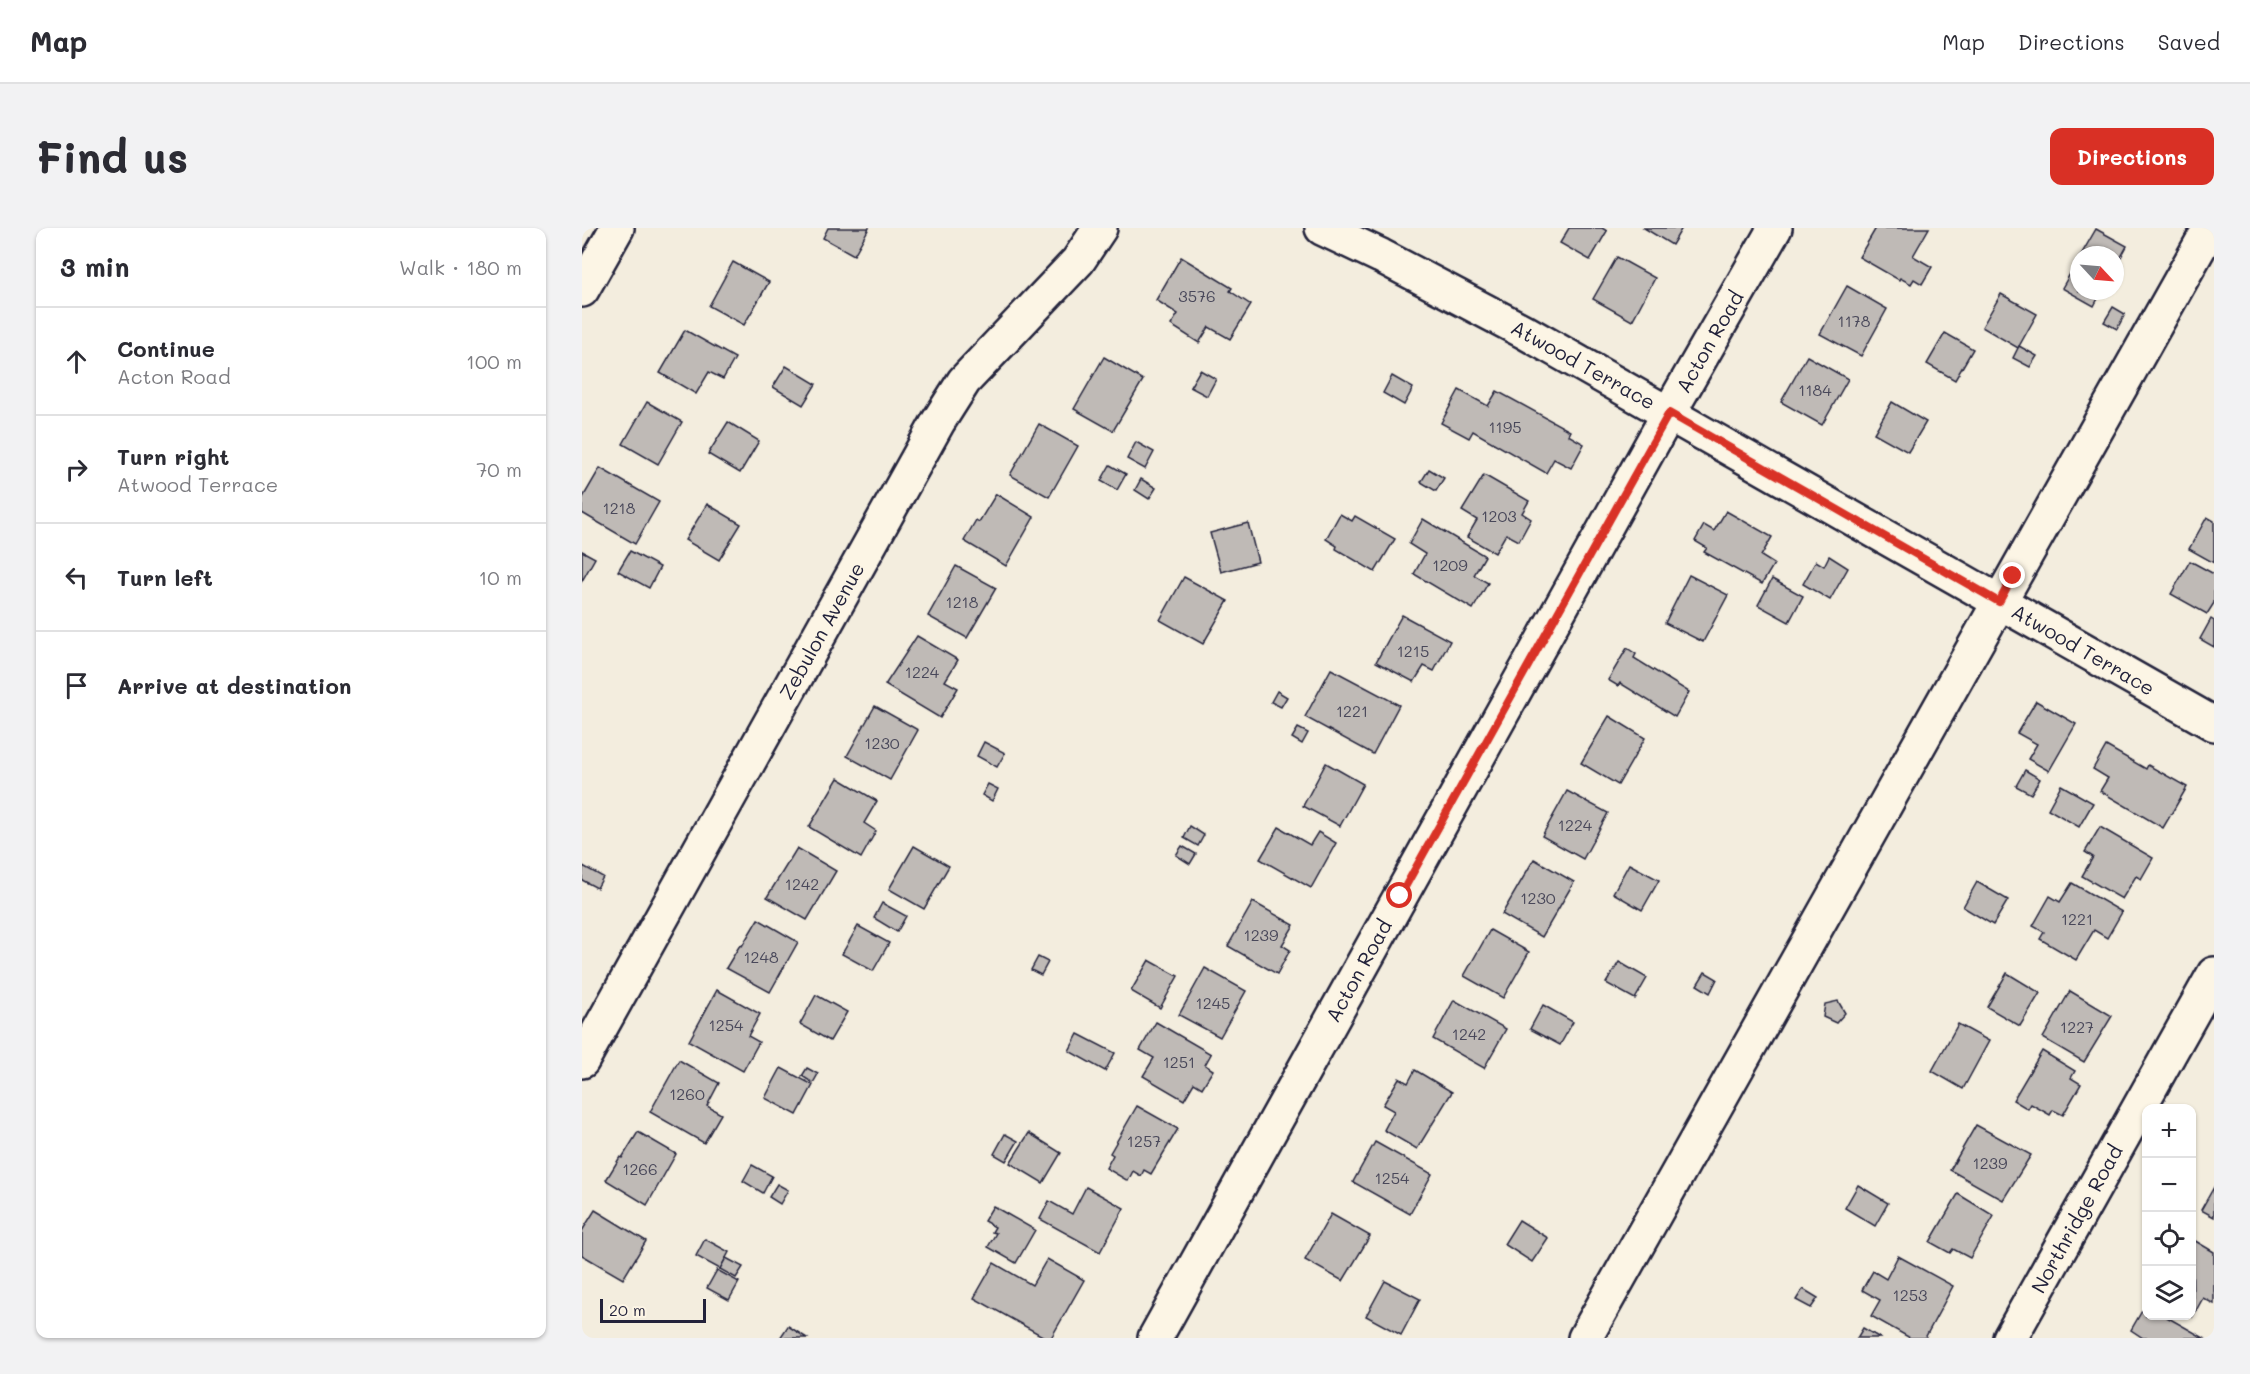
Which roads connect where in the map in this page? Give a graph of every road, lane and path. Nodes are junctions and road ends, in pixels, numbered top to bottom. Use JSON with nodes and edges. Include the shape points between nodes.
{"nodes":[{"id":1,"x":617,"y":228,"type":"edge"},
{"id":2,"x":1100,"y":228,"type":"edge"},
{"id":3,"x":1322,"y":228,"type":"edge"},
{"id":4,"x":1775,"y":228,"type":"edge"},
{"id":5,"x":2210,"y":228,"type":"edge"},
{"id":6,"x":582,"y":290,"type":"edge"},
{"id":7,"x":1669,"y":413,"type":"junction"},
{"id":8,"x":1999,"y":602,"type":"junction"},
{"id":9,"x":2214,"y":724,"type":"edge"},
{"id":10,"x":2214,"y":974,"type":"edge"},
{"id":11,"x":582,"y":1061,"type":"edge"},
{"id":12,"x":1155,"y":1338,"type":"edge"},
{"id":13,"x":1585,"y":1338,"type":"edge"},
{"id":14,"x":2010,"y":1338,"type":"edge"}],
"edges":[{"from":1,"to":6,"type":"street"},
{"from":2,"to":11,"type":"street","name":"Zebulon Avenue","via":[[1078,261],[964,381],[943,414]]},
{"from":3,"to":7,"type":"street","name":"Atwood Terrace","via":[[1515,326]]},
{"from":4,"to":7,"type":"street","name":"Acton Road"},
{"from":5,"to":8,"type":"street"},
{"from":7,"to":8,"type":"street","name":"Atwood Terrace"},
{"from":7,"to":12,"type":"street","name":"Acton Road"},
{"from":8,"to":9,"type":"street","name":"Atwood Terrace"},
{"from":8,"to":13,"type":"street"},
{"from":10,"to":14,"type":"street","name":"Northridge Road"}]}
